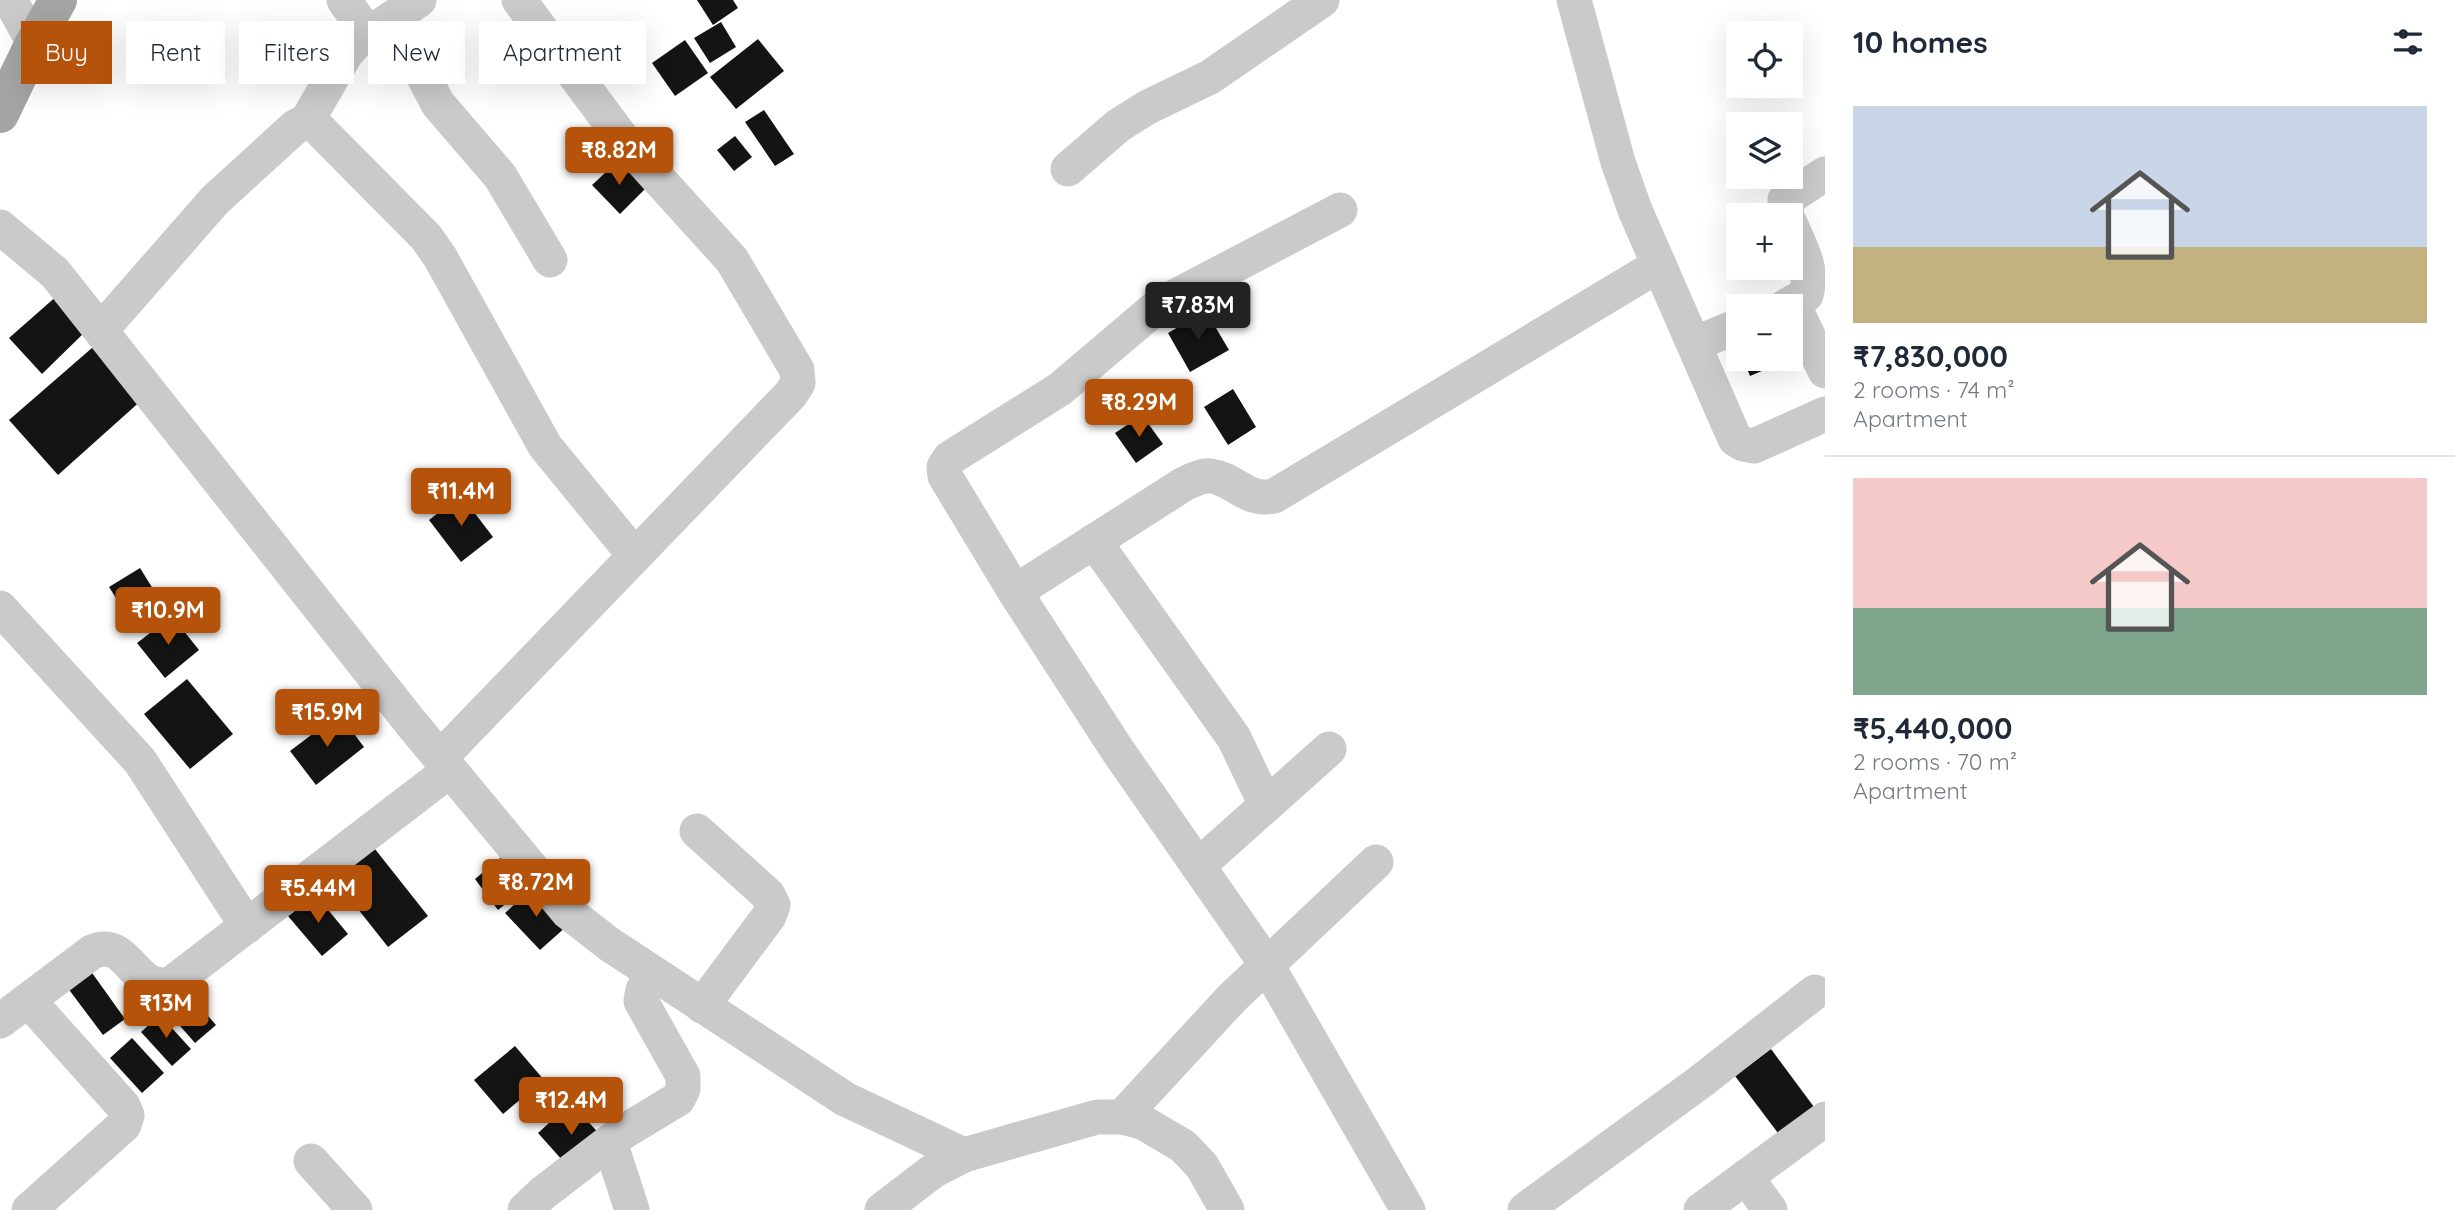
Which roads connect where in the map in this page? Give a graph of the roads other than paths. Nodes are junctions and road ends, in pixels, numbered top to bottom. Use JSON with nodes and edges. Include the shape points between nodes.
{"nodes":[{"id":1,"x":10,"y":0,"type":"edge"},
{"id":2,"x":58,"y":0,"type":"edge"},
{"id":3,"x":344,"y":0,"type":"edge"},
{"id":4,"x":519,"y":0,"type":"edge"},
{"id":5,"x":1322,"y":0,"type":"edge"},
{"id":6,"x":1574,"y":0,"type":"edge"},
{"id":7,"x":393,"y":17,"type":"edge"},
{"id":8,"x":22,"y":21,"type":"edge"},
{"id":9,"x":46,"y":21,"type":"edge"},
{"id":10,"x":21,"y":70,"type":"edge"},
{"id":11,"x":0,"y":114,"type":"edge"},
{"id":12,"x":307,"y":121,"type":"junction"},
{"id":13,"x":1068,"y":169,"type":"dead end"},
{"id":14,"x":1825,"y":174,"type":"edge"},
{"id":15,"x":1785,"y":203,"type":"edge"},
{"id":16,"x":1340,"y":210,"type":"dead end"},
{"id":17,"x":0,"y":227,"type":"edge"},
{"id":18,"x":1803,"y":254,"type":"edge"},
{"id":19,"x":550,"y":260,"type":"dead end"},
{"id":20,"x":1659,"y":265,"type":"junction"},
{"id":21,"x":1803,"y":297,"type":"edge"},
{"id":22,"x":102,"y":330,"type":"junction"},
{"id":23,"x":1803,"y":330,"type":"edge"},
{"id":24,"x":1726,"y":331,"type":"edge"},
{"id":25,"x":1694,"y":344,"type":"junction"},
{"id":26,"x":1825,"y":372,"type":"edge"},
{"id":27,"x":1825,"y":414,"type":"edge"},
{"id":28,"x":1094,"y":541,"type":"junction"},
{"id":29,"x":635,"y":556,"type":"junction"},
{"id":30,"x":1015,"y":592,"type":"junction"},
{"id":31,"x":0,"y":608,"type":"edge"},
{"id":32,"x":1329,"y":749,"type":"dead end"},
{"id":33,"x":445,"y":764,"type":"junction"},
{"id":34,"x":1266,"y":805,"type":"junction"},
{"id":35,"x":697,"y":831,"type":"dead end"},
{"id":36,"x":1376,"y":862,"type":"dead end"},
{"id":37,"x":1198,"y":866,"type":"junction"},
{"id":38,"x":247,"y":926,"type":"junction"},
{"id":39,"x":1266,"y":965,"type":"junction"},
{"id":40,"x":654,"y":974,"type":"junction"},
{"id":41,"x":1815,"y":992,"type":"dead end"},
{"id":42,"x":27,"y":1000,"type":"junction"},
{"id":43,"x":702,"y":1006,"type":"junction"},
{"id":44,"x":0,"y":1020,"type":"edge"},
{"id":45,"x":1122,"y":1117,"type":"junction"},
{"id":46,"x":1825,"y":1119,"type":"edge"},
{"id":47,"x":610,"y":1142,"type":"junction"},
{"id":48,"x":964,"y":1155,"type":"junction"},
{"id":49,"x":311,"y":1161,"type":"dead end"},
{"id":50,"x":1746,"y":1177,"type":"junction"},
{"id":51,"x":29,"y":1210,"type":"edge"},
{"id":52,"x":355,"y":1210,"type":"edge"},
{"id":53,"x":525,"y":1210,"type":"edge"},
{"id":54,"x":632,"y":1210,"type":"edge"},
{"id":55,"x":882,"y":1210,"type":"edge"},
{"id":56,"x":1227,"y":1210,"type":"edge"},
{"id":57,"x":1408,"y":1210,"type":"edge"},
{"id":58,"x":1525,"y":1210,"type":"edge"},
{"id":59,"x":1701,"y":1210,"type":"edge"},
{"id":60,"x":1770,"y":1210,"type":"edge"}],
"edges":[{"from":1,"to":8,"type":"street"},
{"from":2,"to":9,"type":"main road"},
{"from":3,"to":7,"type":"street"},
{"from":4,"to":29,"type":"street","via":[[624,141],[732,260],[797,370],[798,383],[791,394]]},
{"from":5,"to":13,"type":"street","via":[[1210,77],[1119,125]]},
{"from":6,"to":20,"type":"street","via":[[1618,162]]},
{"from":7,"to":12,"type":"street","via":[[345,55]]},
{"from":7,"to":19,"type":"street","via":[[438,104],[499,176]]},
{"from":10,"to":11,"type":"main road"},
{"from":12,"to":22,"type":"street","via":[[215,200]]},
{"from":12,"to":29,"type":"street","via":[[426,237],[545,446]]},
{"from":14,"to":15,"type":"street"},
{"from":16,"to":30,"type":"street","via":[[1159,304],[1060,389],[950,458],[945,476]]},
{"from":17,"to":22,"type":"street","via":[[55,273]]},
{"from":18,"to":21,"type":"street","via":[[1810,280]]},
{"from":20,"to":25,"type":"street"},
{"from":20,"to":28,"type":"street","via":[[1274,496],[1263,498],[1213,476],[1200,477]]},
{"from":22,"to":33,"type":"street"},
{"from":23,"to":26,"type":"street"},
{"from":24,"to":25,"type":"street"},
{"from":25,"to":27,"type":"street","via":[[1735,439],[1743,444],[1754,446]]},
{"from":28,"to":30,"type":"street"},
{"from":28,"to":34,"type":"street","via":[[1234,738]]},
{"from":29,"to":33,"type":"street"},
{"from":30,"to":37,"type":"street"},
{"from":31,"to":38,"type":"street","via":[[140,761]]},
{"from":32,"to":34,"type":"street"},
{"from":33,"to":38,"type":"street"},
{"from":33,"to":40,"type":"street","via":[[568,912]]},
{"from":34,"to":37,"type":"street"},
{"from":35,"to":43,"type":"street","via":[[768,895],[773,905]]},
{"from":36,"to":39,"type":"street"},
{"from":37,"to":39,"type":"street"},
{"from":38,"to":42,"type":"street","via":[[171,984],[149,983],[114,949],[101,948]]},
{"from":39,"to":45,"type":"street"},
{"from":39,"to":57,"type":"street"},
{"from":40,"to":43,"type":"street"},
{"from":40,"to":47,"type":"street","via":[[641,1001],[683,1076],[683,1089],[678,1099]]},
{"from":41,"to":58,"type":"street"},
{"from":42,"to":44,"type":"street"},
{"from":42,"to":51,"type":"street","via":[[127,1115],[124,1125]]},
{"from":43,"to":48,"type":"street","via":[[845,1099]]},
{"from":45,"to":48,"type":"street","via":[[1097,1117]]},
{"from":45,"to":56,"type":"street","via":[[1142,1122],[1183,1146],[1202,1166]]},
{"from":46,"to":50,"type":"street"},
{"from":47,"to":53,"type":"street"},
{"from":47,"to":54,"type":"street"},
{"from":48,"to":55,"type":"street","via":[[933,1171]]},
{"from":49,"to":52,"type":"street"},
{"from":50,"to":59,"type":"street"},
{"from":50,"to":60,"type":"street"}]}
